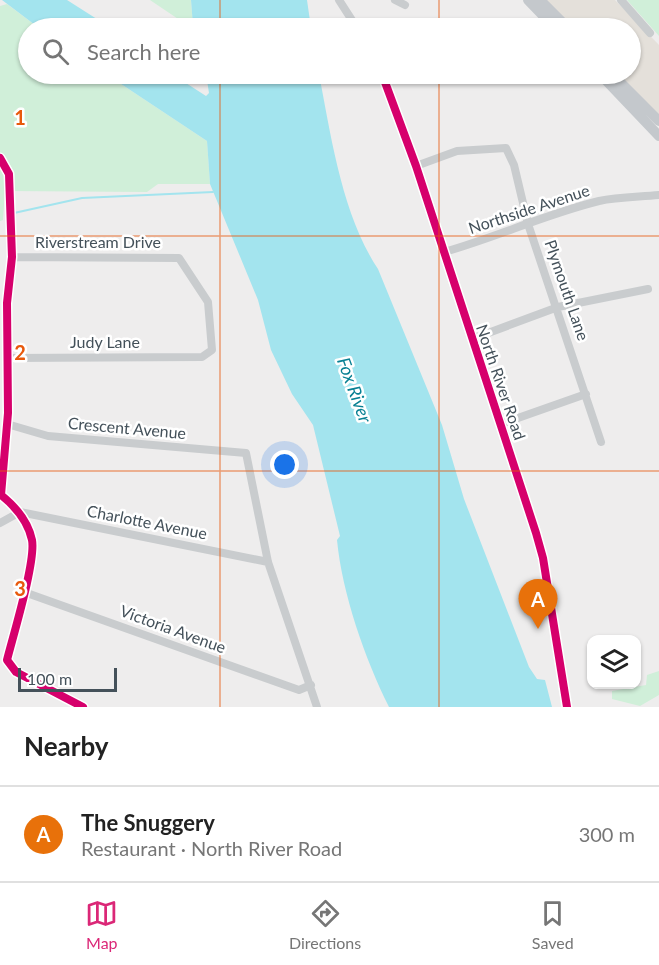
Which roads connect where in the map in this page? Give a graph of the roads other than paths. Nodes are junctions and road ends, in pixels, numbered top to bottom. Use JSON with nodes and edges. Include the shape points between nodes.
{"nodes":[{"id":1,"x":339,"y":0,"type":"edge"},
{"id":2,"x":394,"y":0,"type":"edge"},
{"id":3,"x":528,"y":0,"type":"edge"},
{"id":4,"x":540,"y":0,"type":"edge"},
{"id":5,"x":621,"y":0,"type":"edge"},
{"id":6,"x":405,"y":5,"type":"dead end"},
{"id":7,"x":351,"y":18,"type":"edge"},
{"id":8,"x":545,"y":18,"type":"edge"},
{"id":9,"x":558,"y":18,"type":"edge"},
{"id":10,"x":637,"y":18,"type":"edge"},
{"id":11,"x":641,"y":22,"type":"edge"},
{"id":12,"x":651,"y":33,"type":"dead end"},
{"id":13,"x":386,"y":84,"type":"edge"},
{"id":14,"x":610,"y":84,"type":"edge"},
{"id":15,"x":622,"y":84,"type":"edge"},
{"id":16,"x":659,"y":121,"type":"edge"},
{"id":17,"x":659,"y":136,"type":"edge"},
{"id":18,"x":0,"y":158,"type":"edge"},
{"id":19,"x":416,"y":166,"type":"junction"},
{"id":20,"x":659,"y":195,"type":"edge"},
{"id":21,"x":528,"y":224,"type":"junction"},
{"id":22,"x":444,"y":252,"type":"junction"},
{"id":23,"x":12,"y":257,"type":"junction"},
{"id":24,"x":648,"y":289,"type":"dead end"},
{"id":25,"x":3,"y":302,"type":"edge"},
{"id":26,"x":558,"y":307,"type":"junction"},
{"id":27,"x":472,"y":339,"type":"junction"},
{"id":28,"x":202,"y":357,"type":"joint"},
{"id":29,"x":8,"y":358,"type":"junction"},
{"id":30,"x":586,"y":394,"type":"junction"},
{"id":31,"x":4,"y":411,"type":"edge"},
{"id":32,"x":7,"y":423,"type":"junction"},
{"id":33,"x":501,"y":424,"type":"junction"},
{"id":34,"x":601,"y":442,"type":"dead end"},
{"id":35,"x":20,"y":512,"type":"junction"},
{"id":36,"x":0,"y":523,"type":"edge"},
{"id":37,"x":268,"y":562,"type":"junction"},
{"id":38,"x":24,"y":592,"type":"junction"},
{"id":39,"x":311,"y":685,"type":"junction"},
{"id":40,"x":83,"y":707,"type":"edge"},
{"id":41,"x":317,"y":707,"type":"edge"},
{"id":42,"x":567,"y":707,"type":"edge"}],
"edges":[{"from":1,"to":7,"type":"street"},
{"from":2,"to":6,"type":"street"},
{"from":3,"to":8,"type":"main road"},
{"from":4,"to":9,"type":"main road"},
{"from":5,"to":10,"type":"street"},
{"from":11,"to":12,"type":"street"},
{"from":13,"to":19,"type":"street","name":"North River Road"},
{"from":14,"to":17,"type":"main road"},
{"from":15,"to":16,"type":"main road"},
{"from":18,"to":23,"type":"street","via":[[9,174]]},
{"from":19,"to":21,"type":"street","name":"Plymouth Lane","via":[[457,151],[506,148]]},
{"from":19,"to":22,"type":"street","name":"North River Road"},
{"from":20,"to":21,"type":"street","name":"Northside Avenue","via":[[601,201]]},
{"from":21,"to":22,"type":"street","name":"Northside Avenue"},
{"from":21,"to":26,"type":"street","name":"Plymouth Lane"},
{"from":22,"to":27,"type":"street","name":"North River Road"},
{"from":23,"to":25,"type":"street"},
{"from":23,"to":28,"type":"street","name":"Riverstream Drive","via":[[179,258],[208,302],[212,350]]},
{"from":24,"to":26,"type":"street"},
{"from":25,"to":29,"type":"street"},
{"from":26,"to":27,"type":"street"},
{"from":26,"to":30,"type":"street","name":"Plymouth Lane"},
{"from":27,"to":33,"type":"street","name":"North River Road"},
{"from":28,"to":29,"type":"street","name":"Judy Lane"},
{"from":29,"to":31,"type":"street"},
{"from":30,"to":33,"type":"street"},
{"from":30,"to":34,"type":"street","name":"Plymouth Lane"},
{"from":31,"to":32,"type":"street"},
{"from":32,"to":35,"type":"street","via":[[1,495]]},
{"from":32,"to":37,"type":"street","name":"Crescent Avenue","via":[[48,436],[246,453]]},
{"from":33,"to":42,"type":"street","name":"North River Road","via":[[543,558]]},
{"from":35,"to":36,"type":"street"},
{"from":35,"to":37,"type":"street","name":"Charlotte Avenue"},
{"from":35,"to":38,"type":"street","via":[[33,542]]},
{"from":37,"to":39,"type":"street"},
{"from":38,"to":39,"type":"street","name":"Victoria Avenue","via":[[299,690]]},
{"from":38,"to":40,"type":"street","via":[[7,660],[16,672]]},
{"from":39,"to":41,"type":"street"}]}
